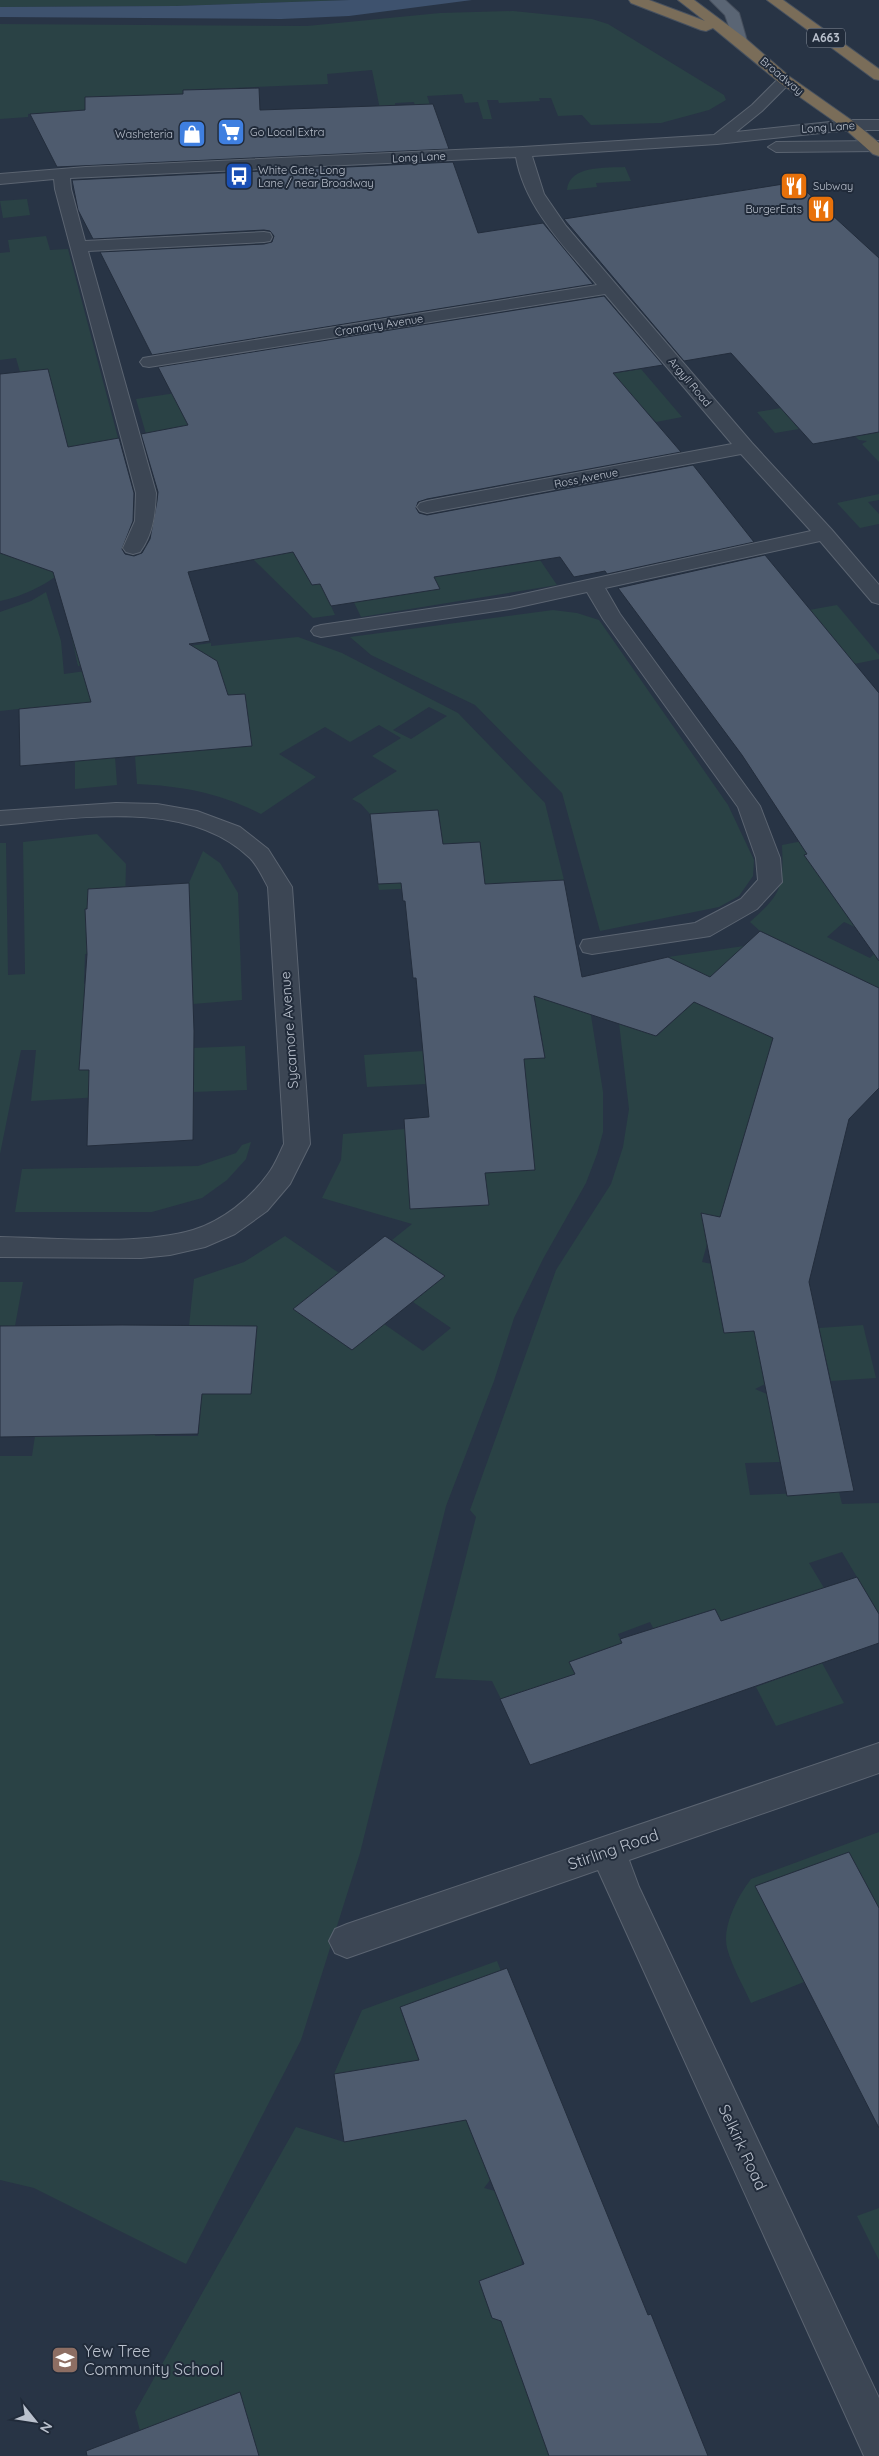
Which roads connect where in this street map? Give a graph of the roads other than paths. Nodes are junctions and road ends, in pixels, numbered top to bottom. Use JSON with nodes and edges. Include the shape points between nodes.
{"nodes":[{"id":1,"x":636,"y":0,"type":"edge"},
{"id":2,"x":685,"y":0,"type":"edge"},
{"id":3,"x":718,"y":0,"type":"edge"},
{"id":4,"x":774,"y":0,"type":"edge"},
{"id":5,"x":740,"y":41,"type":"junction"},
{"id":6,"x":879,"y":76,"type":"edge"},
{"id":7,"x":785,"y":80,"type":"junction"},
{"id":8,"x":849,"y":125,"type":"junction"},
{"id":9,"x":879,"y":125,"type":"edge"},
{"id":10,"x":717,"y":139,"type":"junction"},
{"id":11,"x":877,"y":148,"type":"edge"},
{"id":12,"x":523,"y":152,"type":"junction"},
{"id":13,"x":62,"y":174,"type":"junction"},
{"id":14,"x":0,"y":179,"type":"edge"},
{"id":15,"x":264,"y":237,"type":"dead end"},
{"id":16,"x":79,"y":246,"type":"junction"},
{"id":17,"x":609,"y":288,"type":"junction"},
{"id":18,"x":149,"y":362,"type":"dead end"},
{"id":19,"x":745,"y":448,"type":"junction"},
{"id":20,"x":427,"y":507,"type":"dead end"},
{"id":21,"x":825,"y":534,"type":"junction"},
{"id":22,"x":133,"y":548,"type":"dead end"},
{"id":23,"x":593,"y":585,"type":"junction"},
{"id":24,"x":879,"y":598,"type":"edge"},
{"id":25,"x":321,"y":631,"type":"dead end"},
{"id":26,"x":0,"y":818,"type":"edge"},
{"id":27,"x":592,"y":946,"type":"dead end"},
{"id":28,"x":0,"y":1247,"type":"edge"},
{"id":29,"x":879,"y":1758,"type":"edge"},
{"id":30,"x":608,"y":1850,"type":"junction"},
{"id":31,"x":347,"y":1941,"type":"dead end"},
{"id":32,"x":879,"y":2443,"type":"edge"}],
"edges":[{"from":1,"to":5,"type":"highway"},
{"from":2,"to":5,"type":"highway","name":"Broadway"},
{"from":3,"to":5,"type":"main road","via":[[732,13]]},
{"from":4,"to":6,"type":"highway","number":"A663"},
{"from":5,"to":7,"type":"highway","name":"Broadway"},
{"from":7,"to":8,"type":"highway","name":"Broadway"},
{"from":7,"to":10,"type":"street","via":[[757,108]]},
{"from":8,"to":9,"type":"street","name":"Long Lane"},
{"from":8,"to":10,"type":"street","name":"Long Lane"},
{"from":8,"to":11,"type":"highway","name":"Broadway"},
{"from":10,"to":11,"type":"street","name":"Long Lane","via":[[782,148]]},
{"from":10,"to":12,"type":"street","name":"Long Lane"},
{"from":12,"to":13,"type":"street","name":"Long Lane"},
{"from":12,"to":17,"type":"street","name":"Argyll Road","via":[[526,174],[540,206]]},
{"from":13,"to":14,"type":"street","name":"Long Lane"},
{"from":13,"to":16,"type":"street"},
{"from":15,"to":16,"type":"street"},
{"from":16,"to":22,"type":"street","via":[[146,493],[145,521]]},
{"from":17,"to":18,"type":"street","name":"Cromarty Avenue"},
{"from":17,"to":19,"type":"street","name":"Argyll Road"},
{"from":19,"to":20,"type":"street","name":"Ross Avenue"},
{"from":19,"to":21,"type":"street","name":"Argyll Road"},
{"from":21,"to":23,"type":"street"},
{"from":21,"to":24,"type":"street","name":"Argyll Road"},
{"from":23,"to":25,"type":"street","via":[[510,603]]},
{"from":23,"to":27,"type":"street","via":[[610,615],[749,806],[768,858],[770,882],[749,904],[701,930]]},
{"from":26,"to":28,"type":"street","name":"Sycamore Avenue","via":[[116,809],[180,814],[228,831],[264,858],[275,873],[280,888],[297,1144],[279,1180],[263,1199],[245,1215],[215,1232],[178,1243],[138,1246],[78,1249]]},
{"from":29,"to":30,"type":"street","name":"Stirling Road"},
{"from":30,"to":31,"type":"street","name":"Stirling Road"},
{"from":30,"to":32,"type":"street","name":"Selkirk Road","via":[[623,1890]]}]}
